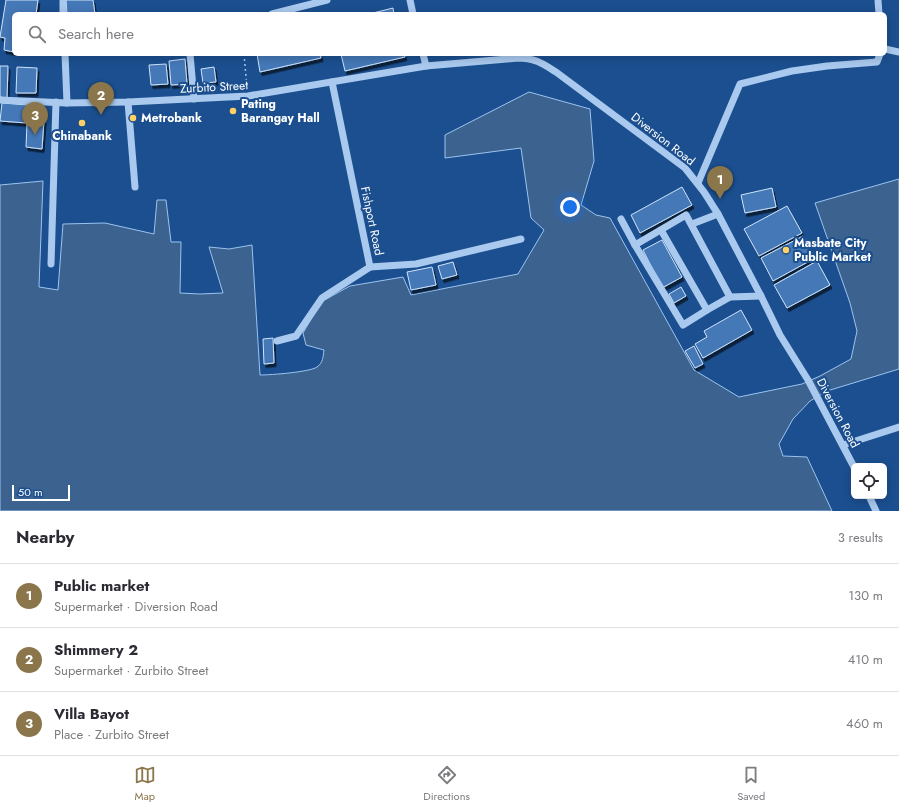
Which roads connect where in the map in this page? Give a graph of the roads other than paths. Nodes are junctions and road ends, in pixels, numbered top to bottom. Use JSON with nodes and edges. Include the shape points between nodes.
{"nodes":[{"id":1,"x":63,"y":0,"type":"edge"},
{"id":2,"x":327,"y":0,"type":"edge"},
{"id":3,"x":410,"y":0,"type":"edge"},
{"id":4,"x":878,"y":0,"type":"edge"},
{"id":5,"x":63,"y":12,"type":"edge"},
{"id":6,"x":280,"y":12,"type":"edge"},
{"id":7,"x":413,"y":12,"type":"edge"},
{"id":8,"x":879,"y":12,"type":"edge"},
{"id":9,"x":887,"y":49,"type":"edge"},
{"id":10,"x":899,"y":52,"type":"edge"},
{"id":11,"x":65,"y":56,"type":"edge"},
{"id":12,"x":190,"y":56,"type":"edge"},
{"id":13,"x":424,"y":56,"type":"edge"},
{"id":14,"x":879,"y":56,"type":"edge"},
{"id":15,"x":426,"y":66,"type":"junction"},
{"id":16,"x":332,"y":82,"type":"junction"},
{"id":17,"x":194,"y":99,"type":"junction"},
{"id":18,"x":0,"y":100,"type":"edge"},
{"id":19,"x":56,"y":102,"type":"junction"},
{"id":20,"x":128,"y":102,"type":"junction"},
{"id":21,"x":67,"y":103,"type":"junction"},
{"id":22,"x":698,"y":183,"type":"junction"},
{"id":23,"x":135,"y":187,"type":"dead end"},
{"id":24,"x":718,"y":214,"type":"junction"},
{"id":25,"x":621,"y":219,"type":"dead end"},
{"id":26,"x":692,"y":224,"type":"junction"},
{"id":27,"x":661,"y":230,"type":"junction"},
{"id":28,"x":520,"y":240,"type":"dead end"},
{"id":29,"x":636,"y":245,"type":"junction"},
{"id":30,"x":51,"y":264,"type":"dead end"},
{"id":31,"x":370,"y":267,"type":"junction"},
{"id":32,"x":762,"y":296,"type":"junction"},
{"id":33,"x":730,"y":297,"type":"junction"},
{"id":34,"x":707,"y":310,"type":"junction"},
{"id":35,"x":277,"y":341,"type":"dead end"},
{"id":36,"x":899,"y":427,"type":"edge"},
{"id":37,"x":843,"y":445,"type":"junction"},
{"id":38,"x":852,"y":463,"type":"edge"},
{"id":39,"x":870,"y":499,"type":"edge"},
{"id":40,"x":876,"y":511,"type":"edge"}],
"edges":[{"from":1,"to":5,"type":"street"},
{"from":2,"to":6,"type":"street"},
{"from":3,"to":7,"type":"street"},
{"from":4,"to":8,"type":"street"},
{"from":9,"to":10,"type":"street"},
{"from":11,"to":21,"type":"street"},
{"from":12,"to":17,"type":"street"},
{"from":13,"to":15,"type":"street"},
{"from":14,"to":22,"type":"street","via":[[877,62],[792,71],[740,84]]},
{"from":15,"to":16,"type":"street","name":"Zurbito Street"},
{"from":15,"to":22,"type":"street","name":"Diversion Road","via":[[518,58],[535,60],[556,72],[685,168]]},
{"from":16,"to":17,"type":"street","name":"Zurbito Street","via":[[248,96]]},
{"from":16,"to":31,"type":"street","name":"Fishport Road"},
{"from":17,"to":20,"type":"street","name":"Zurbito Street"},
{"from":18,"to":19,"type":"street","name":"Zurbito Street"},
{"from":19,"to":21,"type":"street","name":"Zurbito Street"},
{"from":19,"to":30,"type":"street"},
{"from":20,"to":21,"type":"street","name":"Zurbito Street"},
{"from":20,"to":23,"type":"street"},
{"from":22,"to":24,"type":"street","name":"Diversion Road"},
{"from":24,"to":26,"type":"street"},
{"from":24,"to":32,"type":"street","name":"Diversion Road"},
{"from":25,"to":29,"type":"street"},
{"from":26,"to":27,"type":"street","via":[[686,215]]},
{"from":26,"to":33,"type":"street"},
{"from":27,"to":29,"type":"street"},
{"from":27,"to":34,"type":"street"},
{"from":28,"to":31,"type":"street","via":[[416,264]]},
{"from":29,"to":34,"type":"street","via":[[683,325]]},
{"from":31,"to":35,"type":"street","name":"Fishport Road","via":[[322,298],[296,336]]},
{"from":32,"to":33,"type":"street"},
{"from":32,"to":37,"type":"street","name":"Diversion Road","via":[[780,335]]},
{"from":33,"to":34,"type":"street"},
{"from":36,"to":37,"type":"street"},
{"from":37,"to":38,"type":"street","name":"Diversion Road"},
{"from":39,"to":40,"type":"street"}]}
